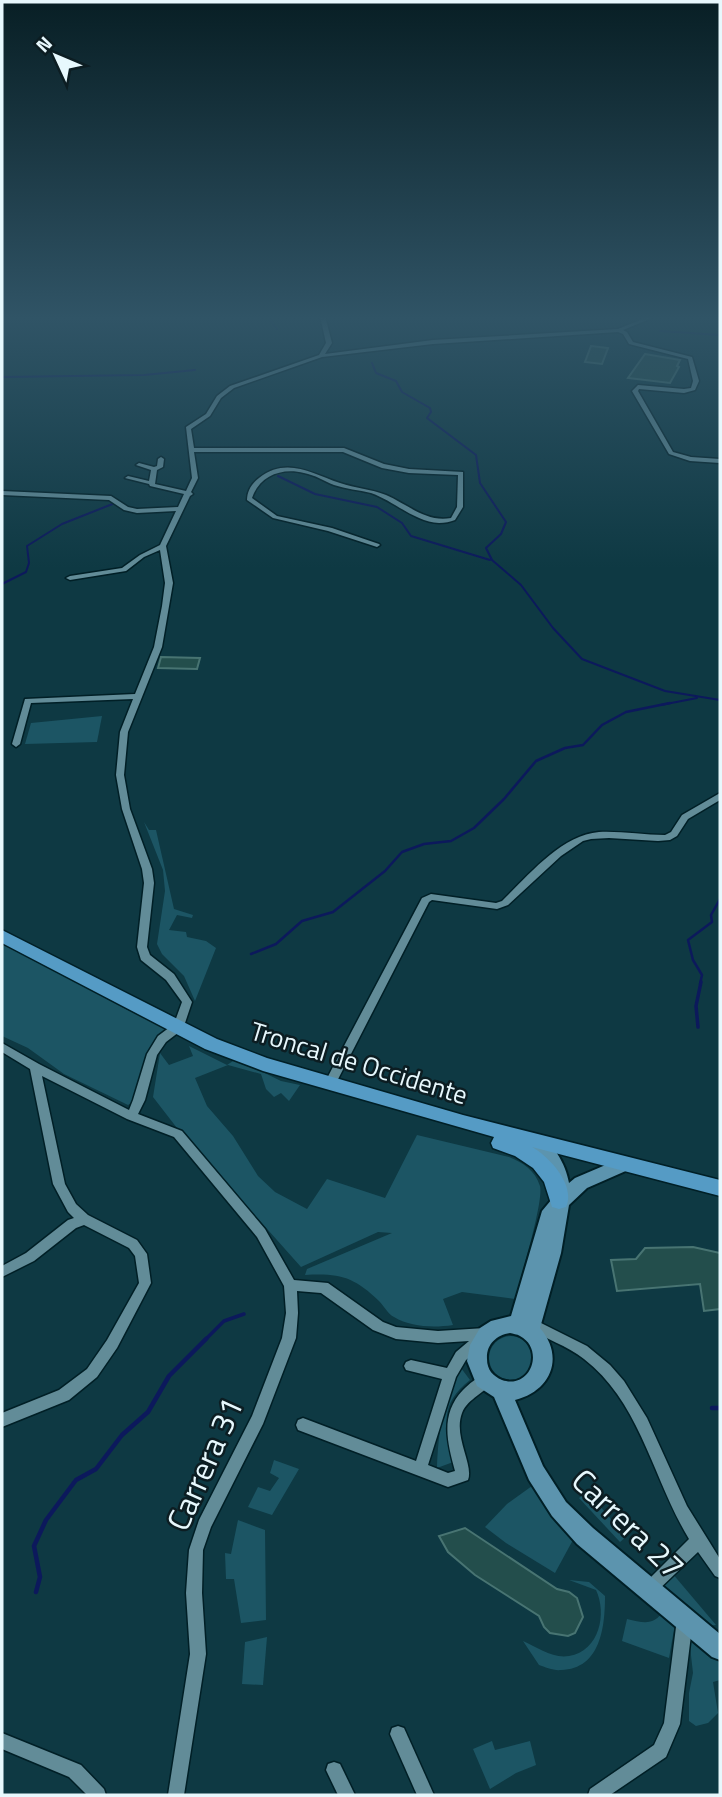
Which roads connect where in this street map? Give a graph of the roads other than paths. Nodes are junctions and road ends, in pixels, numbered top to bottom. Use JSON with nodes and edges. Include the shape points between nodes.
{"nodes":[{"id":1,"x":219,"y":400,"type":"edge"},
{"id":2,"x":640,"y":400,"type":"edge"},
{"id":3,"x":192,"y":450,"type":"junction"},
{"id":4,"x":161,"y":459,"type":"dead end"},
{"id":5,"x":720,"y":461,"type":"edge"},
{"id":6,"x":139,"y":465,"type":"dead end"},
{"id":7,"x":154,"y":470,"type":"junction"},
{"id":8,"x":128,"y":478,"type":"dead end"},
{"id":9,"x":152,"y":482,"type":"junction"},
{"id":10,"x":2,"y":493,"type":"edge"},
{"id":11,"x":190,"y":494,"type":"junction"},
{"id":12,"x":181,"y":509,"type":"junction"},
{"id":13,"x":377,"y":545,"type":"dead end"},
{"id":14,"x":163,"y":547,"type":"junction"},
{"id":15,"x":70,"y":578,"type":"dead end"},
{"id":16,"x":137,"y":696,"type":"junction"},
{"id":17,"x":16,"y":744,"type":"dead end"},
{"id":18,"x":720,"y":796,"type":"edge"},
{"id":19,"x":2,"y":936,"type":"edge"},
{"id":20,"x":179,"y":1026,"type":"junction"},
{"id":21,"x":3,"y":1050,"type":"edge"},
{"id":22,"x":35,"y":1067,"type":"junction"},
{"id":23,"x":330,"y":1084,"type":"junction"},
{"id":24,"x":131,"y":1116,"type":"junction"},
{"id":25,"x":463,"y":1122,"type":"junction"},
{"id":26,"x":534,"y":1141,"type":"junction"},
{"id":27,"x":622,"y":1165,"type":"junction"},
{"id":28,"x":720,"y":1188,"type":"edge"},
{"id":29,"x":559,"y":1201,"type":"junction"},
{"id":30,"x":84,"y":1219,"type":"junction"},
{"id":31,"x":2,"y":1272,"type":"edge"},
{"id":32,"x":290,"y":1285,"type":"junction"},
{"id":33,"x":526,"y":1328,"type":"junction"},
{"id":34,"x":482,"y":1338,"type":"junction"},
{"id":35,"x":411,"y":1366,"type":"dead end"},
{"id":36,"x":450,"y":1375,"type":"junction"},
{"id":37,"x":493,"y":1384,"type":"junction"},
{"id":38,"x":2,"y":1420,"type":"edge"},
{"id":39,"x":303,"y":1425,"type":"dead end"},
{"id":40,"x":420,"y":1469,"type":"junction"},
{"id":41,"x":698,"y":1541,"type":"junction"},
{"id":42,"x":720,"y":1571,"type":"edge"},
{"id":43,"x":649,"y":1589,"type":"junction"},
{"id":44,"x":685,"y":1619,"type":"junction"},
{"id":45,"x":716,"y":1639,"type":"edge"},
{"id":46,"x":398,"y":1734,"type":"dead end"},
{"id":47,"x":2,"y":1741,"type":"edge"},
{"id":48,"x":334,"y":1770,"type":"dead end"},
{"id":49,"x":98,"y":1795,"type":"edge"},
{"id":50,"x":176,"y":1795,"type":"edge"},
{"id":51,"x":346,"y":1795,"type":"edge"},
{"id":52,"x":426,"y":1795,"type":"edge"},
{"id":53,"x":596,"y":1795,"type":"edge"}],
"edges":[{"from":1,"to":3,"type":"street","via":[[208,415],[188,428]]},
{"from":2,"to":5,"type":"street","via":[[671,453]]},
{"from":3,"to":11,"type":"street","via":[[195,478]]},
{"from":3,"to":13,"type":"street","via":[[344,450],[408,471],[461,473],[460,507],[453,519],[440,522],[377,494],[306,471],[275,472],[251,488],[249,499],[275,517]]},
{"from":4,"to":7,"type":"street"},
{"from":6,"to":7,"type":"street"},
{"from":7,"to":9,"type":"street"},
{"from":8,"to":9,"type":"street"},
{"from":9,"to":11,"type":"street"},
{"from":10,"to":12,"type":"street","via":[[111,498],[137,512]]},
{"from":11,"to":12,"type":"street"},
{"from":12,"to":14,"type":"street"},
{"from":14,"to":15,"type":"street","via":[[124,570]]},
{"from":14,"to":16,"type":"street","via":[[169,583],[166,606],[158,647]]},
{"from":16,"to":17,"type":"street","via":[[28,701]]},
{"from":16,"to":20,"type":"street","via":[[124,732],[120,775],[149,883],[142,947],[145,957],[170,978],[187,1002]]},
{"from":18,"to":23,"type":"street","via":[[685,817],[667,838],[606,835],[574,841],[497,906],[425,900]]},
{"from":19,"to":20,"type":"main road","name":"Troncal de Occidente"},
{"from":20,"to":23,"type":"main road","name":"Troncal de Occidente","via":[[263,1064]]},
{"from":20,"to":24,"type":"street","via":[[152,1054]]},
{"from":21,"to":22,"type":"street"},
{"from":22,"to":24,"type":"street"},
{"from":22,"to":30,"type":"street","via":[[59,1184]]},
{"from":23,"to":25,"type":"main road","name":"Troncal de Occidente"},
{"from":24,"to":32,"type":"street","via":[[178,1134],[261,1233]]},
{"from":25,"to":26,"type":"main road","name":"Troncal de Occidente"},
{"from":25,"to":29,"type":"main road","via":[[473,1135],[533,1156],[553,1177]]},
{"from":26,"to":27,"type":"main road","name":"Troncal de Occidente"},
{"from":26,"to":29,"type":"main road","via":[[559,1175]]},
{"from":27,"to":28,"type":"main road","name":"Troncal de Occidente"},
{"from":27,"to":29,"type":"main road","via":[[594,1175]]},
{"from":29,"to":33,"type":"main road","via":[[561,1215]]},
{"from":30,"to":31,"type":"street"},
{"from":30,"to":38,"type":"street","via":[[133,1244],[141,1254],[145,1283],[92,1373],[64,1395]]},
{"from":32,"to":34,"type":"street","via":[[323,1287],[396,1333]]},
{"from":32,"to":50,"type":"street","name":"Carrera 31","via":[[289,1338],[258,1419],[196,1550],[198,1654]]},
{"from":33,"to":34,"type":"main road","via":[[505,1326]]},
{"from":33,"to":37,"type":"main road","via":[[544,1353],[540,1377],[518,1390]]},
{"from":33,"to":41,"type":"street","via":[[589,1355],[628,1400]]},
{"from":34,"to":36,"type":"street","via":[[461,1356]]},
{"from":34,"to":37,"type":"main road","via":[[475,1358]]},
{"from":35,"to":36,"type":"street"},
{"from":36,"to":40,"type":"street"},
{"from":37,"to":40,"type":"street","via":[[466,1394],[453,1416],[456,1477]]},
{"from":37,"to":43,"type":"main road","name":"Carrera 27","via":[[536,1473],[559,1509],[584,1536]]},
{"from":39,"to":40,"type":"street"},
{"from":41,"to":42,"type":"street"},
{"from":41,"to":43,"type":"street"},
{"from":43,"to":44,"type":"main road","name":"Carrera 27"},
{"from":44,"to":45,"type":"main road","name":"Carrera 27"},
{"from":44,"to":53,"type":"street","via":[[667,1739],[660,1751]]},
{"from":46,"to":52,"type":"street"},
{"from":47,"to":49,"type":"street","via":[[75,1771]]},
{"from":48,"to":51,"type":"street"}]}
